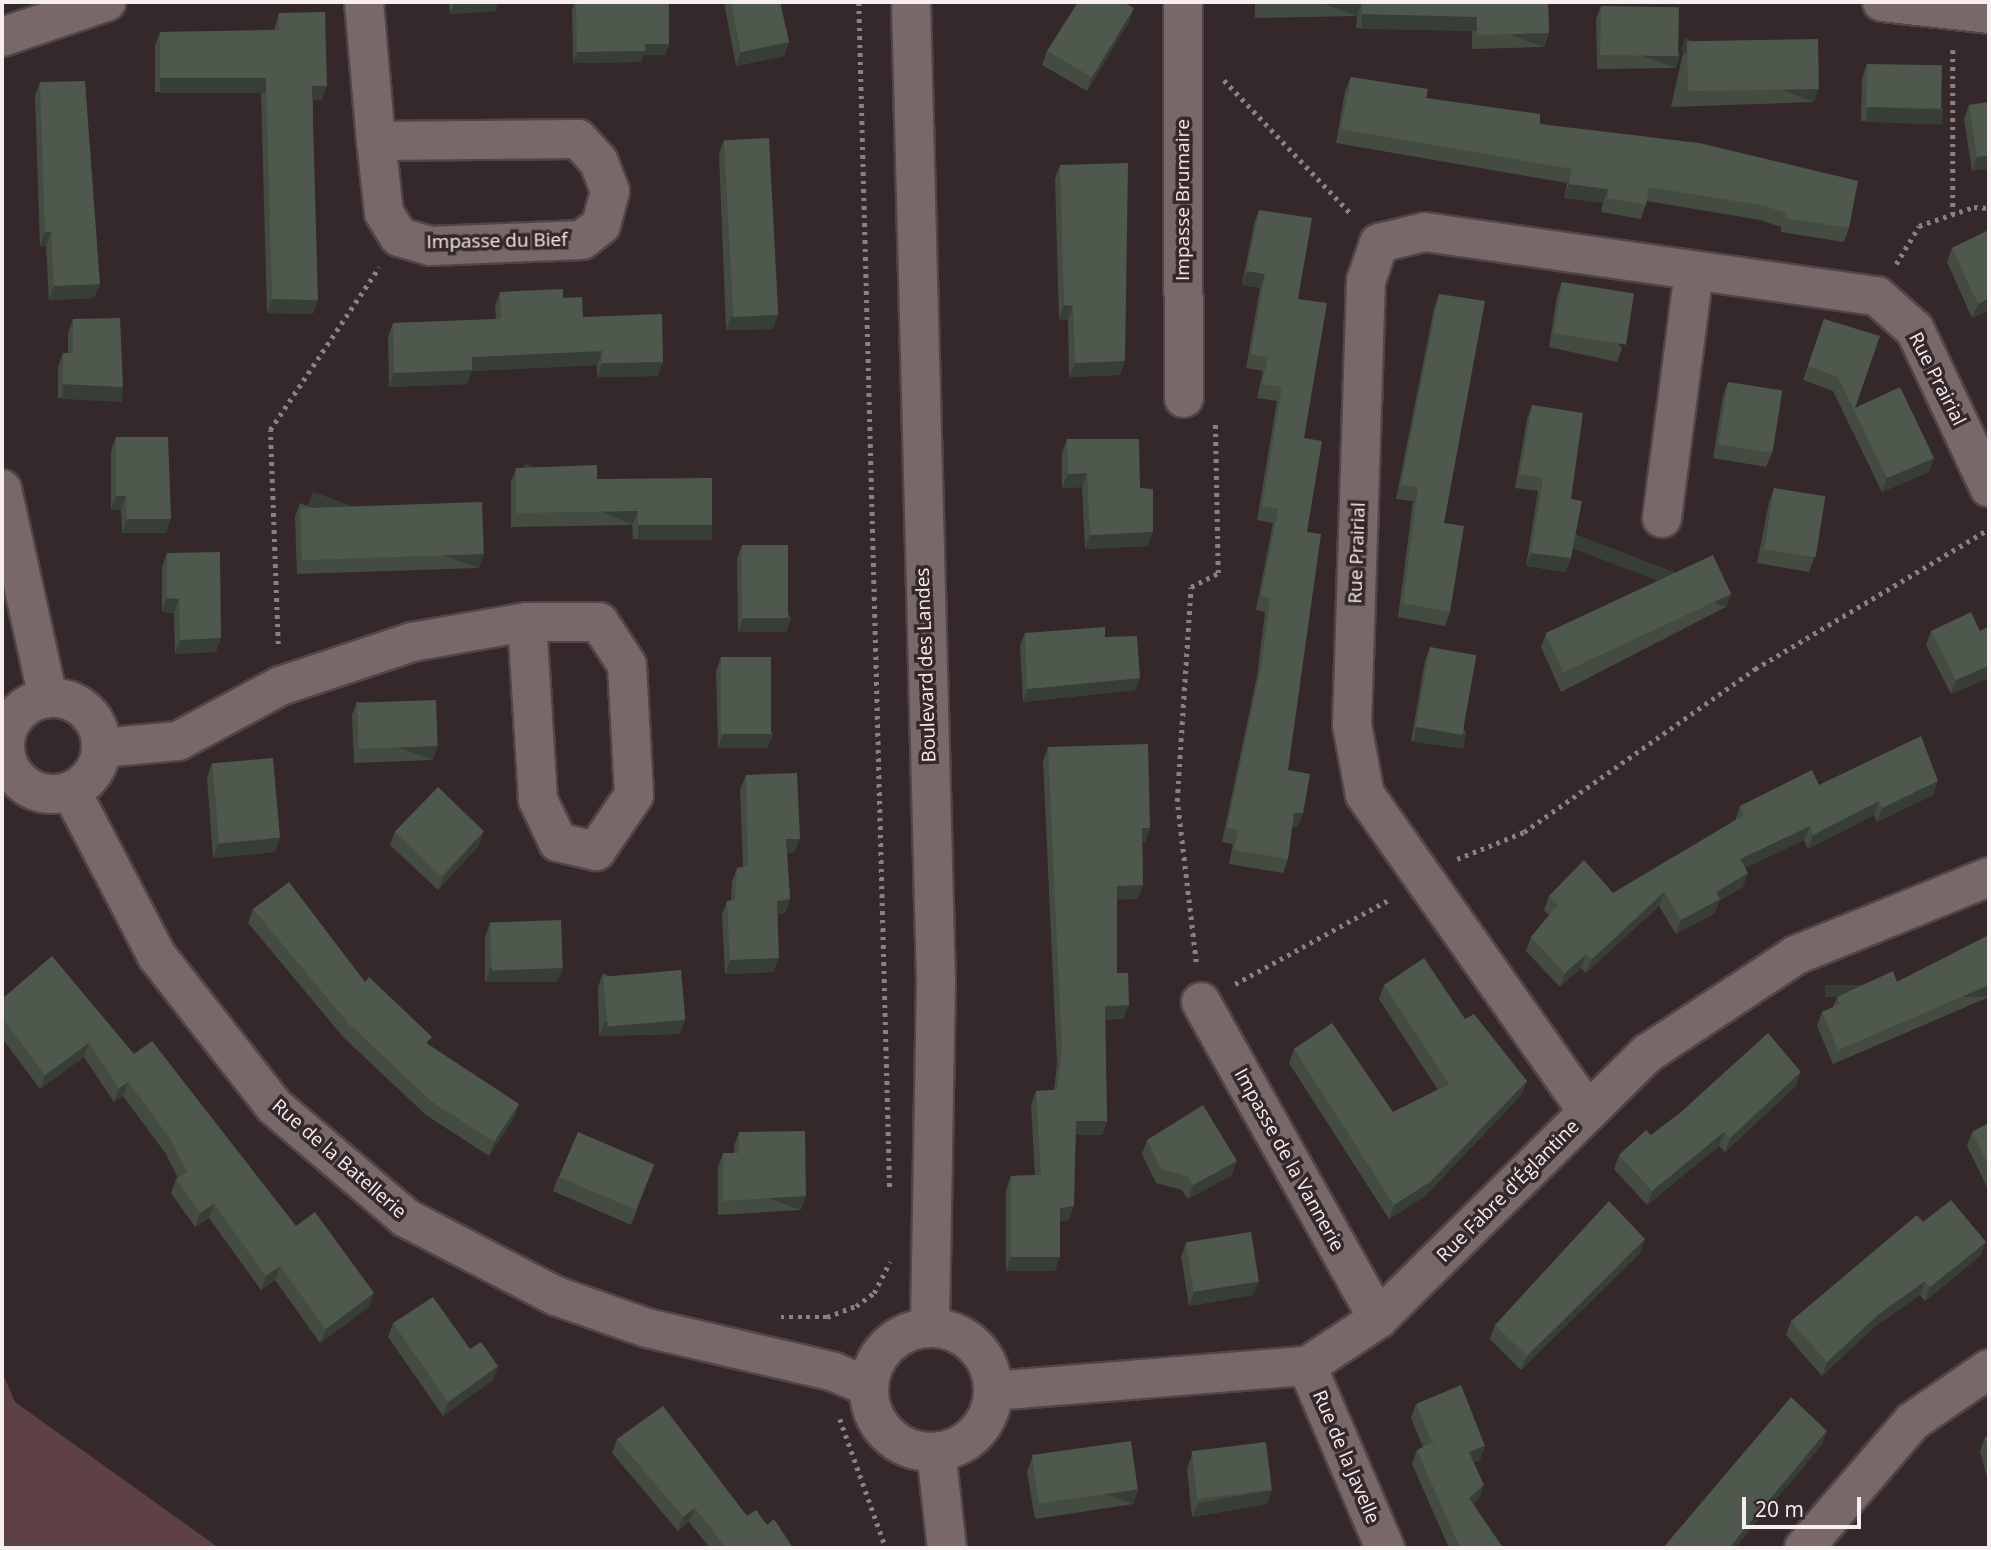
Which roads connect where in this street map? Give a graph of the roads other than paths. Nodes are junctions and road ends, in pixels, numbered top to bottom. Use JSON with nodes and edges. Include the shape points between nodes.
{"nodes":[{"id":1,"x":106,"y":2,"type":"edge"},
{"id":2,"x":364,"y":2,"type":"edge"},
{"id":3,"x":911,"y":2,"type":"edge"},
{"id":4,"x":1183,"y":2,"type":"edge"},
{"id":5,"x":2,"y":37,"type":"edge"},
{"id":6,"x":376,"y":141,"type":"junction"},
{"id":7,"x":1694,"y":272,"type":"junction"},
{"id":8,"x":1199,"y":403,"type":"road end"},
{"id":9,"x":1989,"y":486,"type":"edge"},
{"id":10,"x":2,"y":489,"type":"edge"},
{"id":11,"x":1662,"y":518,"type":"dead end"},
{"id":12,"x":527,"y":622,"type":"junction"},
{"id":13,"x":48,"y":698,"type":"junction"},
{"id":14,"x":3,"y":742,"type":"edge"},
{"id":15,"x":101,"y":748,"type":"junction"},
{"id":16,"x":71,"y":791,"type":"junction"},
{"id":17,"x":1989,"y":877,"type":"edge"},
{"id":18,"x":1201,"y":1002,"type":"road end"},
{"id":19,"x":1588,"y":1112,"type":"junction"},
{"id":20,"x":1378,"y":1319,"type":"junction"},
{"id":21,"x":930,"y":1328,"type":"junction"},
{"id":22,"x":1307,"y":1366,"type":"junction"},
{"id":23,"x":1989,"y":1369,"type":"edge"},
{"id":24,"x":869,"y":1387,"type":"junction"},
{"id":25,"x":993,"y":1391,"type":"junction"},
{"id":26,"x":936,"y":1452,"type":"junction"},
{"id":27,"x":947,"y":1548,"type":"edge"},
{"id":28,"x":1385,"y":1548,"type":"edge"},
{"id":29,"x":1804,"y":1548,"type":"edge"}],
"edges":[{"from":1,"to":5,"type":"street"},
{"from":2,"to":6,"type":"street","name":"Impasse du Bief"},
{"from":3,"to":21,"type":"street","name":"Boulevard des Landes","via":[[936,980]]},
{"from":4,"to":8,"type":"street","name":"Impasse Brumaire"},
{"from":6,"to":6,"type":"street","name":"Impasse du Bief","via":[[384,213],[399,237],[430,246],[582,240],[601,225],[611,191],[599,162],[578,139]]},
{"from":7,"to":9,"type":"street","name":"Rue Prairial","via":[[1877,296],[1915,330]]},
{"from":7,"to":11,"type":"street"},
{"from":7,"to":19,"type":"street","name":"Rue Prairial","via":[[1425,232],[1379,243],[1366,281],[1352,725],[1365,795]]},
{"from":10,"to":13,"type":"street"},
{"from":12,"to":12,"type":"street","via":[[599,622],[627,665],[634,795],[596,851],[558,842],[538,800]]},
{"from":12,"to":15,"type":"street","via":[[412,642],[280,686],[178,741]]},
{"from":13,"to":14,"type":"street","via":[[18,713]]},
{"from":13,"to":15,"type":"street","via":[[79,706],[91,717]]},
{"from":14,"to":16,"type":"street","via":[[10,766],[24,785],[39,792]]},
{"from":15,"to":16,"type":"street","via":[[93,774]]},
{"from":16,"to":24,"type":"street","name":"Rue de la Batellerie","via":[[157,956],[266,1096],[406,1218],[556,1296],[750,1356],[834,1372]]},
{"from":17,"to":19,"type":"street","name":"Rue Fabre d'Églantine","via":[[1797,955],[1648,1053]]},
{"from":18,"to":20,"type":"street","name":"Impasse de la Vannerie"},
{"from":19,"to":20,"type":"street","name":"Rue Fabre d'Églantine"},
{"from":20,"to":22,"type":"street","name":"Rue Fabre d'Églantine"},
{"from":21,"to":24,"type":"street","via":[[912,1331],[881,1352]]},
{"from":21,"to":25,"type":"street","via":[[967,1340],[990,1372]]},
{"from":22,"to":25,"type":"street","name":"Rue Fabre d'Églantine"},
{"from":22,"to":28,"type":"street","name":"Rue de la Javelle"},
{"from":23,"to":29,"type":"street","via":[[1913,1421]]},
{"from":24,"to":26,"type":"street","via":[[871,1409],[888,1434],[915,1450]]},
{"from":25,"to":26,"type":"street","via":[[982,1426],[953,1448]]},
{"from":26,"to":27,"type":"street"}]}
